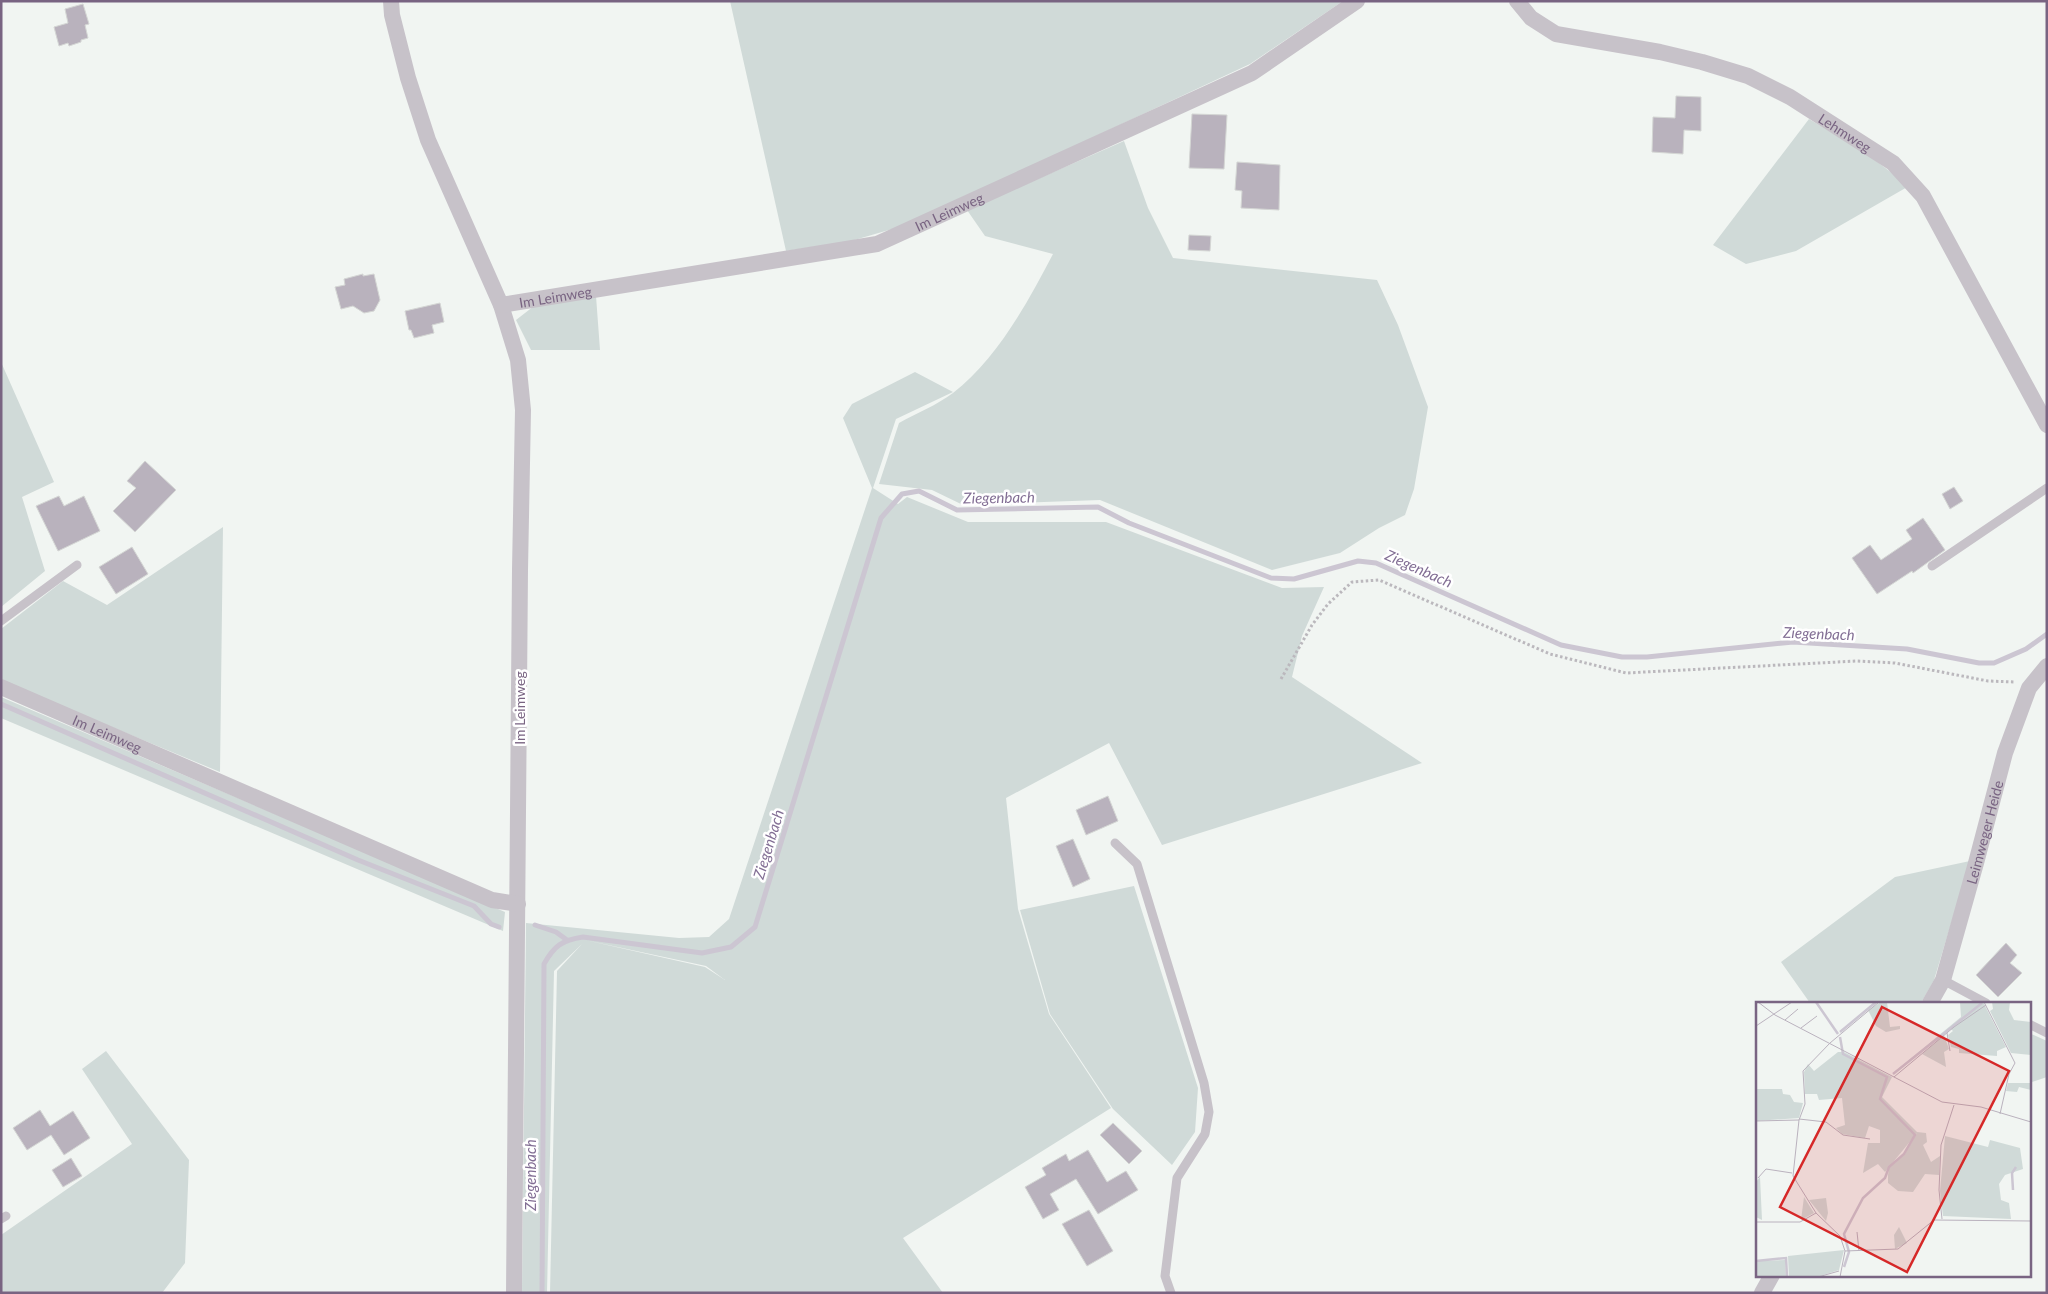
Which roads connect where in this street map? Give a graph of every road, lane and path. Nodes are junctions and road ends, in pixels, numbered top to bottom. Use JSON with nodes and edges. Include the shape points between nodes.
{"nodes":[{"id":1,"x":391,"y":1,"type":"edge"},
{"id":2,"x":1357,"y":1,"type":"edge"},
{"id":3,"x":1517,"y":1,"type":"edge"},
{"id":4,"x":501,"y":305,"type":"junction"},
{"id":5,"x":2047,"y":426,"type":"edge"},
{"id":6,"x":2047,"y":488,"type":"edge"},
{"id":7,"x":77,"y":565,"type":"dead end"},
{"id":8,"x":1932,"y":566,"type":"dead end"},
{"id":9,"x":1,"y":621,"type":"edge"},
{"id":10,"x":2047,"y":666,"type":"edge"},
{"id":11,"x":1281,"y":679,"type":"dead end"},
{"id":12,"x":2034,"y":682,"type":"junction"},
{"id":13,"x":1,"y":687,"type":"edge"},
{"id":14,"x":1116,"y":843,"type":"dead end"},
{"id":15,"x":518,"y":904,"type":"junction"},
{"id":16,"x":1943,"y":980,"type":"junction"},
{"id":17,"x":1931,"y":1002,"type":"edge"},
{"id":18,"x":1984,"y":1002,"type":"edge"},
{"id":19,"x":2030,"y":1024,"type":"edge"},
{"id":20,"x":2047,"y":1033,"type":"edge"},
{"id":21,"x":1771,"y":1276,"type":"edge"},
{"id":22,"x":514,"y":1293,"type":"edge"},
{"id":23,"x":1171,"y":1293,"type":"edge"},
{"id":24,"x":1762,"y":1293,"type":"edge"}],
"edges":[{"from":1,"to":4,"type":"street","name":"Im Leimweg","via":[[408,78],[428,140]]},
{"from":2,"to":4,"type":"street","name":"Im Leimweg","via":[[1252,73],[877,244]]},
{"from":3,"to":5,"type":"street","name":"Lehmweg","via":[[1531,18],[1556,34],[1660,52],[1748,76],[1790,97],[1893,163],[1923,196]]},
{"from":4,"to":15,"type":"street","name":"Im Leimweg","via":[[518,360],[523,410]]},
{"from":6,"to":8,"type":"lane"},
{"from":7,"to":9,"type":"lane"},
{"from":10,"to":12,"type":"street","name":"Leimweger Heide"},
{"from":11,"to":12,"type":"path","via":[[1328,604],[1352,582],[1379,580],[1550,654],[1626,673],[1857,661],[1895,663],[1988,681]]},
{"from":12,"to":16,"type":"street","name":"Leimweger Heide","via":[[2004,753]]},
{"from":13,"to":15,"type":"street","name":"Im Leimweg","via":[[492,900]]},
{"from":14,"to":23,"type":"lane","via":[[1137,864],[1204,1083],[1208,1112],[1205,1134],[1177,1178],[1165,1276]]},
{"from":15,"to":22,"type":"street","name":"Im Leimweg"},
{"from":16,"to":17,"type":"street","name":"Leimweger Heide"},
{"from":16,"to":18,"type":"lane"},
{"from":19,"to":20,"type":"lane"},
{"from":21,"to":24,"type":"street"}]}
